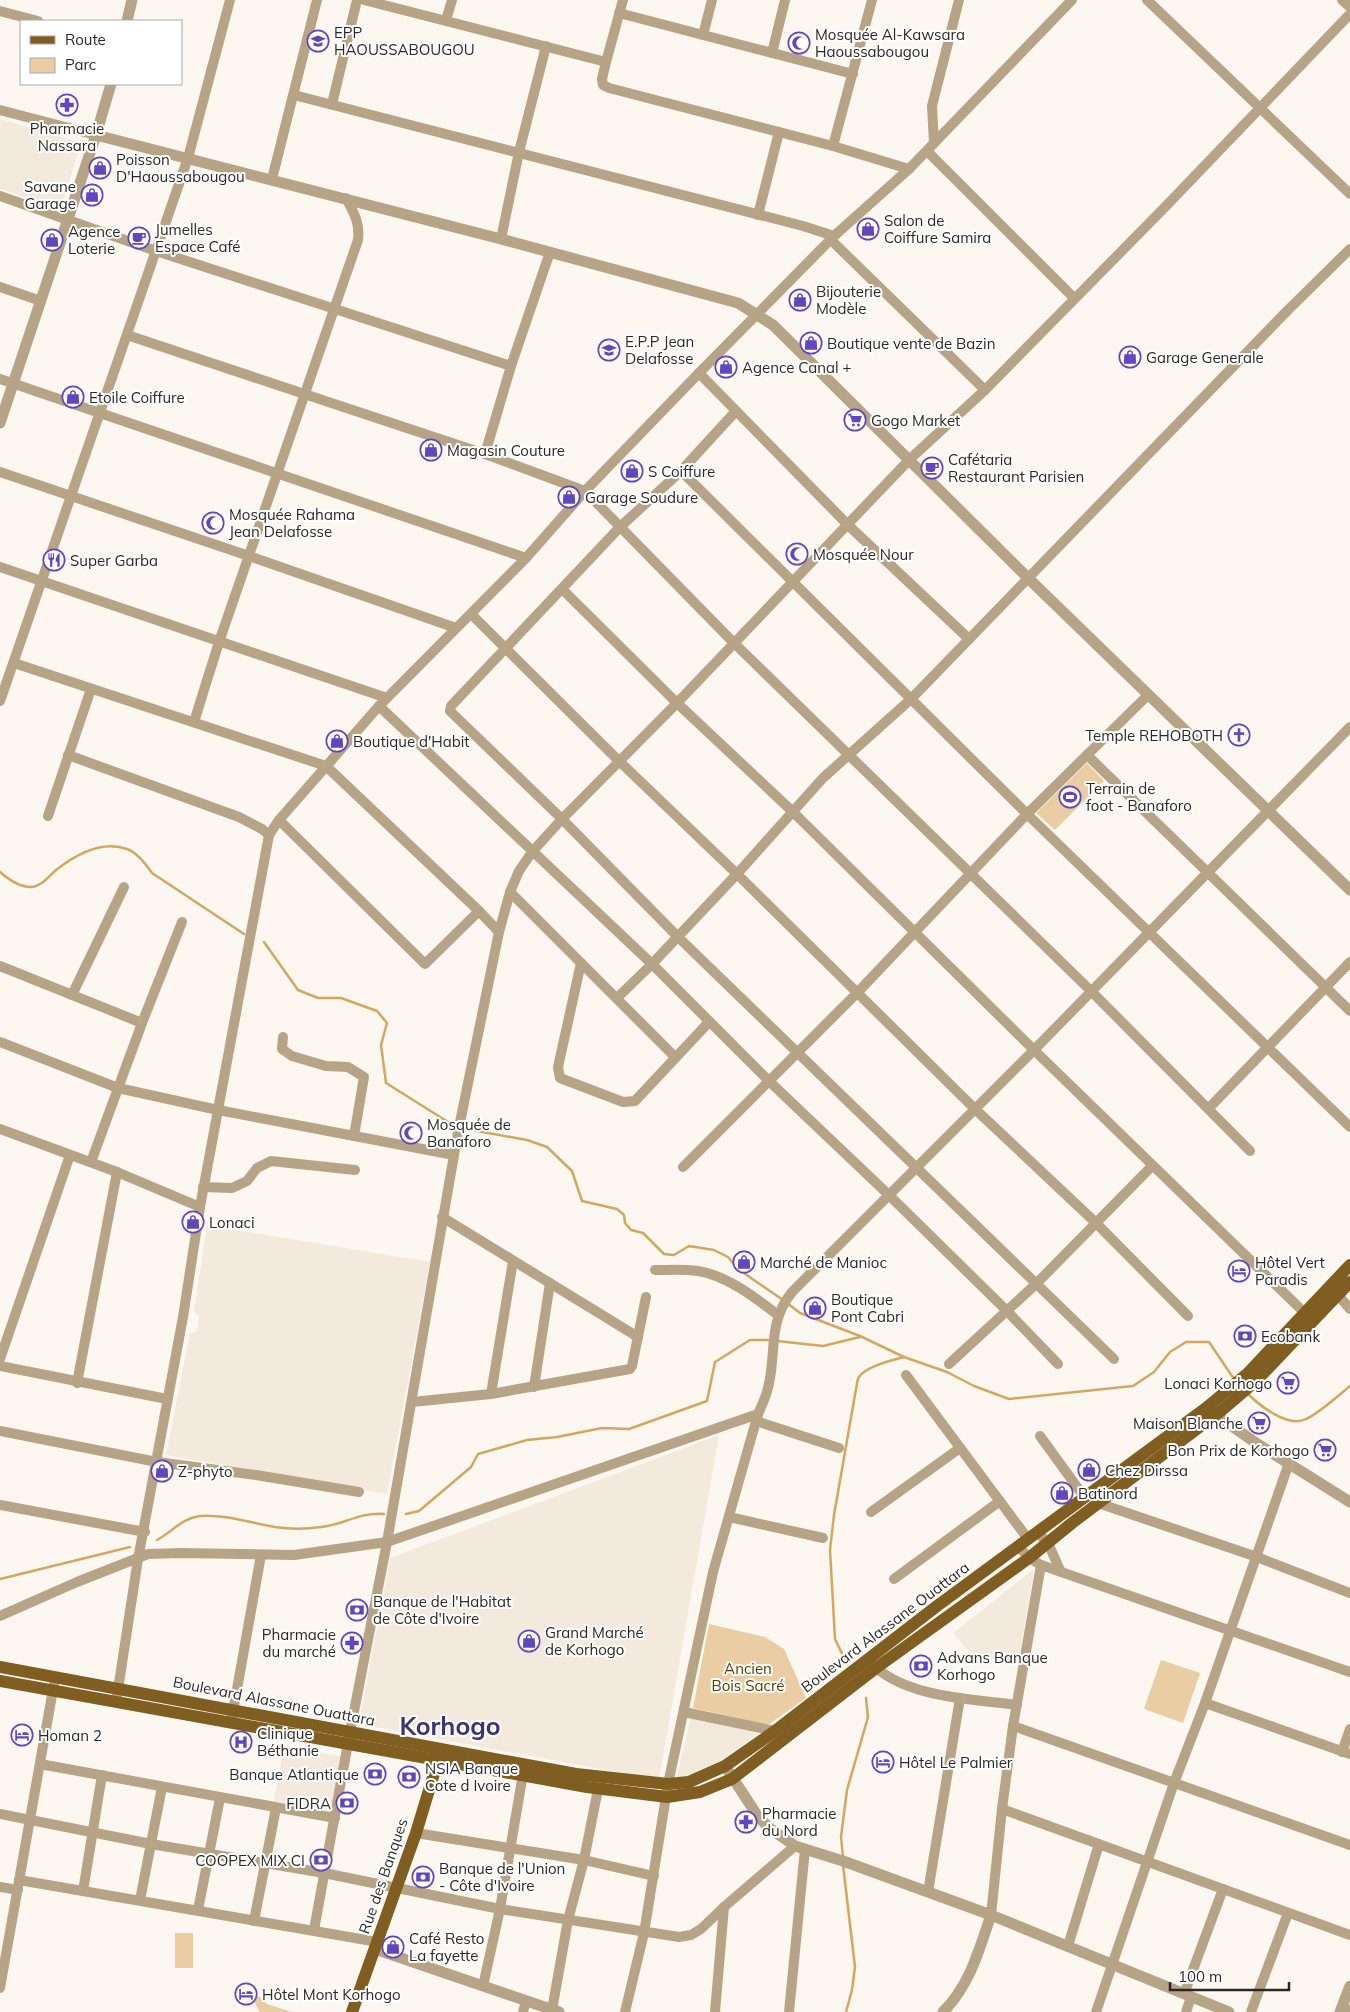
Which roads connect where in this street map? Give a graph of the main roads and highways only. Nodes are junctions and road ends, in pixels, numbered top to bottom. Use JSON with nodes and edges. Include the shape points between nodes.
{"nodes":[{"id":1,"x":1350,"y":1265,"type":"edge"},
{"id":2,"x":1350,"y":1282,"type":"edge"},
{"id":3,"x":1309,"y":1317,"type":"junction"},
{"id":4,"x":1091,"y":1498,"type":"junction"},
{"id":5,"x":872,"y":1664,"type":"junction"},
{"id":6,"x":0,"y":1667,"type":"edge"},
{"id":7,"x":0,"y":1681,"type":"edge"},
{"id":8,"x":349,"y":1738,"type":"junction"},
{"id":9,"x":767,"y":1744,"type":"junction"},
{"id":10,"x":440,"y":1755,"type":"junction"},
{"id":11,"x":591,"y":1784,"type":"junction"},
{"id":12,"x":352,"y":2012,"type":"edge"}],
"edges":[{"from":1,"to":3,"type":"main road","name":"Boulevard Alassane Ouattara"},
{"from":2,"to":3,"type":"main road","name":"Boulevard Alassane Ouattara"},
{"from":3,"to":4,"type":"main road","name":"Boulevard Alassane Ouattara","via":[[1252,1377],[1218,1406]]},
{"from":4,"to":5,"type":"main road","name":"Boulevard Alassane Ouattara","via":[[1029,1540]]},
{"from":4,"to":5,"type":"main road","name":"Boulevard Alassane Ouattara","via":[[1030,1558]]},
{"from":5,"to":9,"type":"main road","name":"Boulevard Alassane Ouattara"},
{"from":5,"to":9,"type":"main road","name":"Boulevard Alassane Ouattara","via":[[775,1731]]},
{"from":6,"to":8,"type":"main road","name":"Boulevard Alassane Ouattara","via":[[235,1710]]},
{"from":7,"to":8,"type":"main road","name":"Boulevard Alassane Ouattara","via":[[230,1723]]},
{"from":8,"to":10,"type":"main road","name":"Boulevard Alassane Ouattara"},
{"from":9,"to":11,"type":"main road","name":"Boulevard Alassane Ouattara","via":[[689,1782]]},
{"from":9,"to":11,"type":"main road","name":"Boulevard Alassane Ouattara","via":[[732,1779],[700,1792],[667,1798]]},
{"from":10,"to":11,"type":"main road","name":"Boulevard Alassane Ouattara"},
{"from":10,"to":12,"type":"main road","name":"Rue des Banques","via":[[416,1833]]}]}
